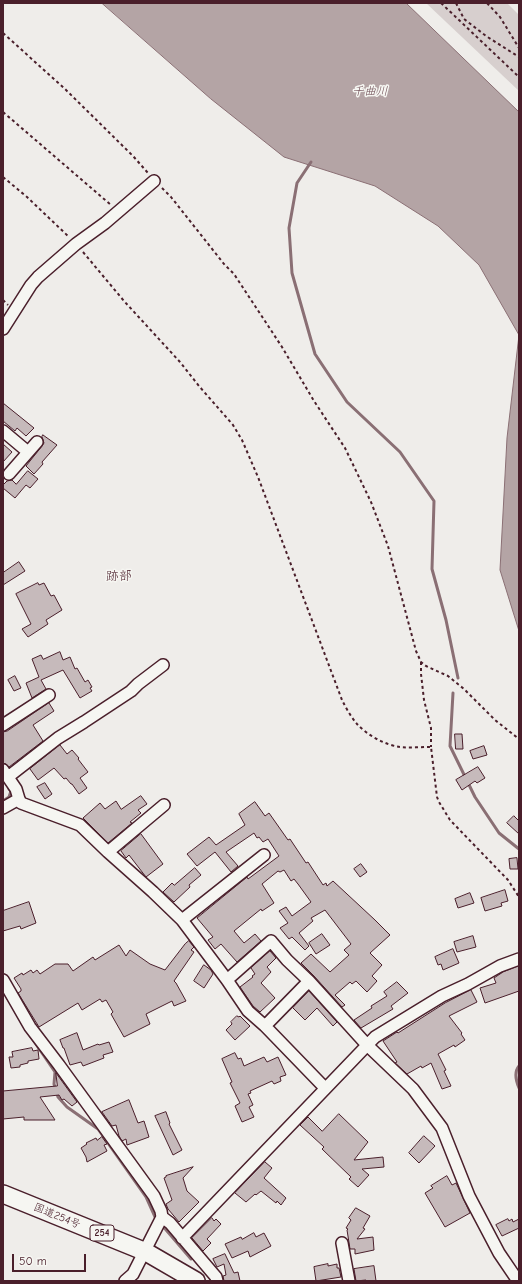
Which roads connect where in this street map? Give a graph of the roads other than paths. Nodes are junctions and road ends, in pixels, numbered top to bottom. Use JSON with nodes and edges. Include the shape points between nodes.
{"nodes":[{"id":1,"x":154,"y":181,"type":"road end"},
{"id":2,"x":3,"y":329,"type":"edge"},
{"id":3,"x":3,"y":431,"type":"edge"},
{"id":4,"x":37,"y":442,"type":"dead end"},
{"id":5,"x":28,"y":452,"type":"junction"},
{"id":6,"x":9,"y":474,"type":"dead end"},
{"id":7,"x":163,"y":665,"type":"dead end"},
{"id":8,"x":49,"y":695,"type":"dead end"},
{"id":9,"x":3,"y":725,"type":"edge"},
{"id":10,"x":6,"y":774,"type":"edge"},
{"id":11,"x":19,"y":799,"type":"junction"},
{"id":12,"x":164,"y":805,"type":"dead end"},
{"id":13,"x":3,"y":808,"type":"edge"},
{"id":14,"x":108,"y":852,"type":"junction"},
{"id":15,"x":264,"y":856,"type":"dead end"},
{"id":16,"x":182,"y":920,"type":"junction"},
{"id":17,"x":519,"y":959,"type":"edge"},
{"id":18,"x":3,"y":980,"type":"edge"},
{"id":19,"x":227,"y":980,"type":"junction"},
{"id":20,"x":309,"y":981,"type":"junction"},
{"id":21,"x":265,"y":1026,"type":"junction"},
{"id":22,"x":367,"y":1045,"type":"junction"},
{"id":23,"x":326,"y":1088,"type":"junction"},
{"id":24,"x":3,"y":1194,"type":"edge"},
{"id":25,"x":162,"y":1217,"type":"junction"},
{"id":26,"x":182,"y":1238,"type":"junction"},
{"id":27,"x":342,"y":1243,"type":"dead end"},
{"id":28,"x":146,"y":1252,"type":"junction"},
{"id":29,"x":125,"y":1281,"type":"edge"},
{"id":30,"x":196,"y":1281,"type":"edge"},
{"id":31,"x":217,"y":1281,"type":"edge"},
{"id":32,"x":349,"y":1281,"type":"edge"},
{"id":33,"x":518,"y":1281,"type":"edge"}],
"edges":[{"from":1,"to":2,"type":"street","via":[[34,281]]},
{"from":3,"to":5,"type":"street"},
{"from":4,"to":5,"type":"street"},
{"from":5,"to":6,"type":"street"},
{"from":7,"to":10,"type":"street","via":[[131,691]]},
{"from":8,"to":9,"type":"street"},
{"from":10,"to":11,"type":"street"},
{"from":11,"to":13,"type":"street"},
{"from":11,"to":14,"type":"street","via":[[25,804],[80,825]]},
{"from":12,"to":14,"type":"street"},
{"from":14,"to":16,"type":"street"},
{"from":15,"to":16,"type":"street"},
{"from":16,"to":19,"type":"street"},
{"from":17,"to":22,"type":"street","via":[[442,996],[375,1037]]},
{"from":18,"to":25,"type":"street","via":[[30,1027],[154,1196]]},
{"from":19,"to":20,"type":"street","via":[[271,941]]},
{"from":19,"to":21,"type":"street","via":[[248,1011]]},
{"from":20,"to":21,"type":"street"},
{"from":20,"to":22,"type":"street"},
{"from":21,"to":23,"type":"street"},
{"from":22,"to":23,"type":"street"},
{"from":22,"to":33,"type":"street","via":[[413,1089],[442,1128],[469,1196],[499,1253]]},
{"from":23,"to":26,"type":"street"},
{"from":24,"to":28,"type":"highway","name":"国道254号","number":"254"},
{"from":25,"to":26,"type":"street"},
{"from":25,"to":28,"type":"street"},
{"from":26,"to":31,"type":"street"},
{"from":27,"to":32,"type":"street"},
{"from":28,"to":29,"type":"street","via":[[133,1274]]},
{"from":28,"to":30,"type":"highway","name":"国道254号","number":"254"}]}
